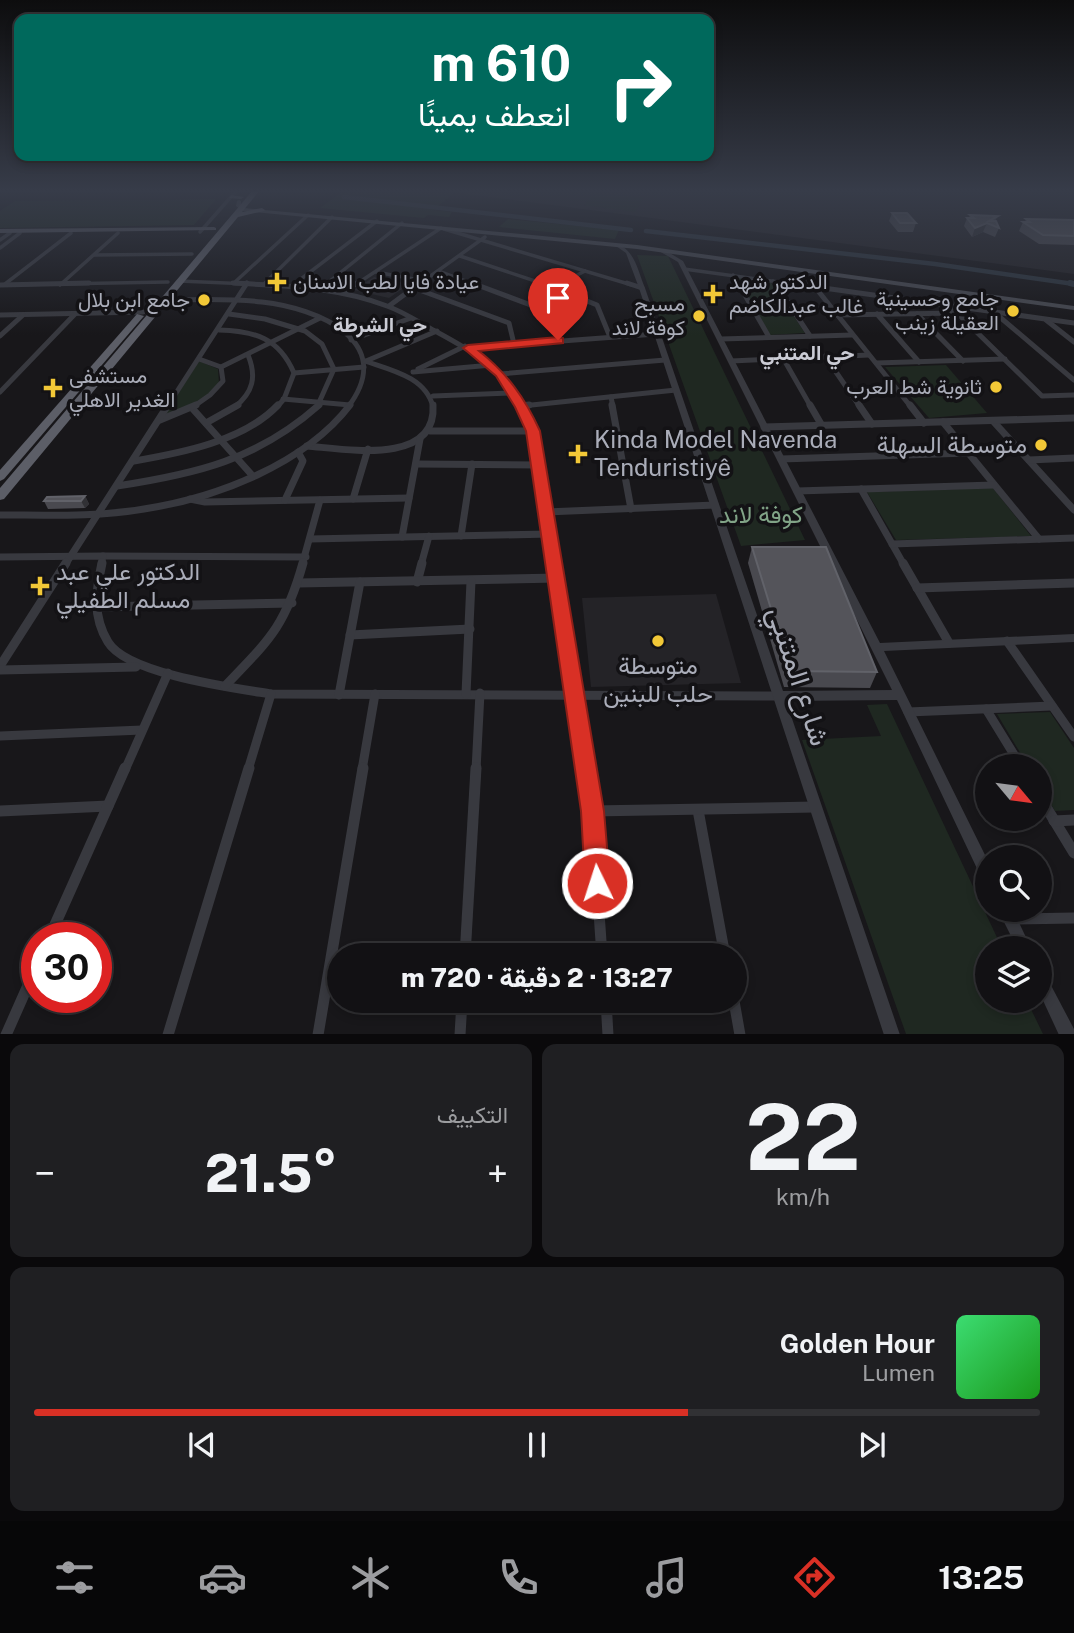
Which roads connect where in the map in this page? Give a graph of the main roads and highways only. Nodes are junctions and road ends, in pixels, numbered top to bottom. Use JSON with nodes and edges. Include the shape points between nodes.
{"nodes":[{"id":1,"x":206,"y":238,"type":"edge"},
{"id":2,"x":214,"y":238,"type":"edge"},
{"id":3,"x":552,"y":238,"type":"edge"},
{"id":4,"x":572,"y":238,"type":"edge"},
{"id":5,"x":174,"y":282,"type":"junction"},
{"id":6,"x":958,"y":287,"type":"junction"},
{"id":7,"x":974,"y":291,"type":"junction"},
{"id":8,"x":1074,"y":302,"type":"edge"},
{"id":9,"x":1074,"y":308,"type":"edge"},
{"id":10,"x":87,"y":377,"type":"junction"},
{"id":11,"x":92,"y":388,"type":"junction"},
{"id":12,"x":66,"y":410,"type":"junction"},
{"id":13,"x":0,"y":477,"type":"edge"},
{"id":14,"x":0,"y":496,"type":"edge"}],
"edges":[{"from":1,"to":5,"type":"highway"},
{"from":2,"to":5,"type":"highway"},
{"from":3,"to":6,"type":"main road","via":[[661,250],[684,261],[765,263]]},
{"from":4,"to":6,"type":"main road","via":[[696,250]]},
{"from":5,"to":10,"type":"highway"},
{"from":5,"to":11,"type":"highway"},
{"from":6,"to":7,"type":"main road"},
{"from":7,"to":8,"type":"main road"},
{"from":7,"to":9,"type":"main road"},
{"from":10,"to":11,"type":"highway","via":[[81,391]]},
{"from":10,"to":12,"type":"highway"},
{"from":11,"to":12,"type":"highway"},
{"from":12,"to":13,"type":"highway"},
{"from":12,"to":14,"type":"highway"}]}
